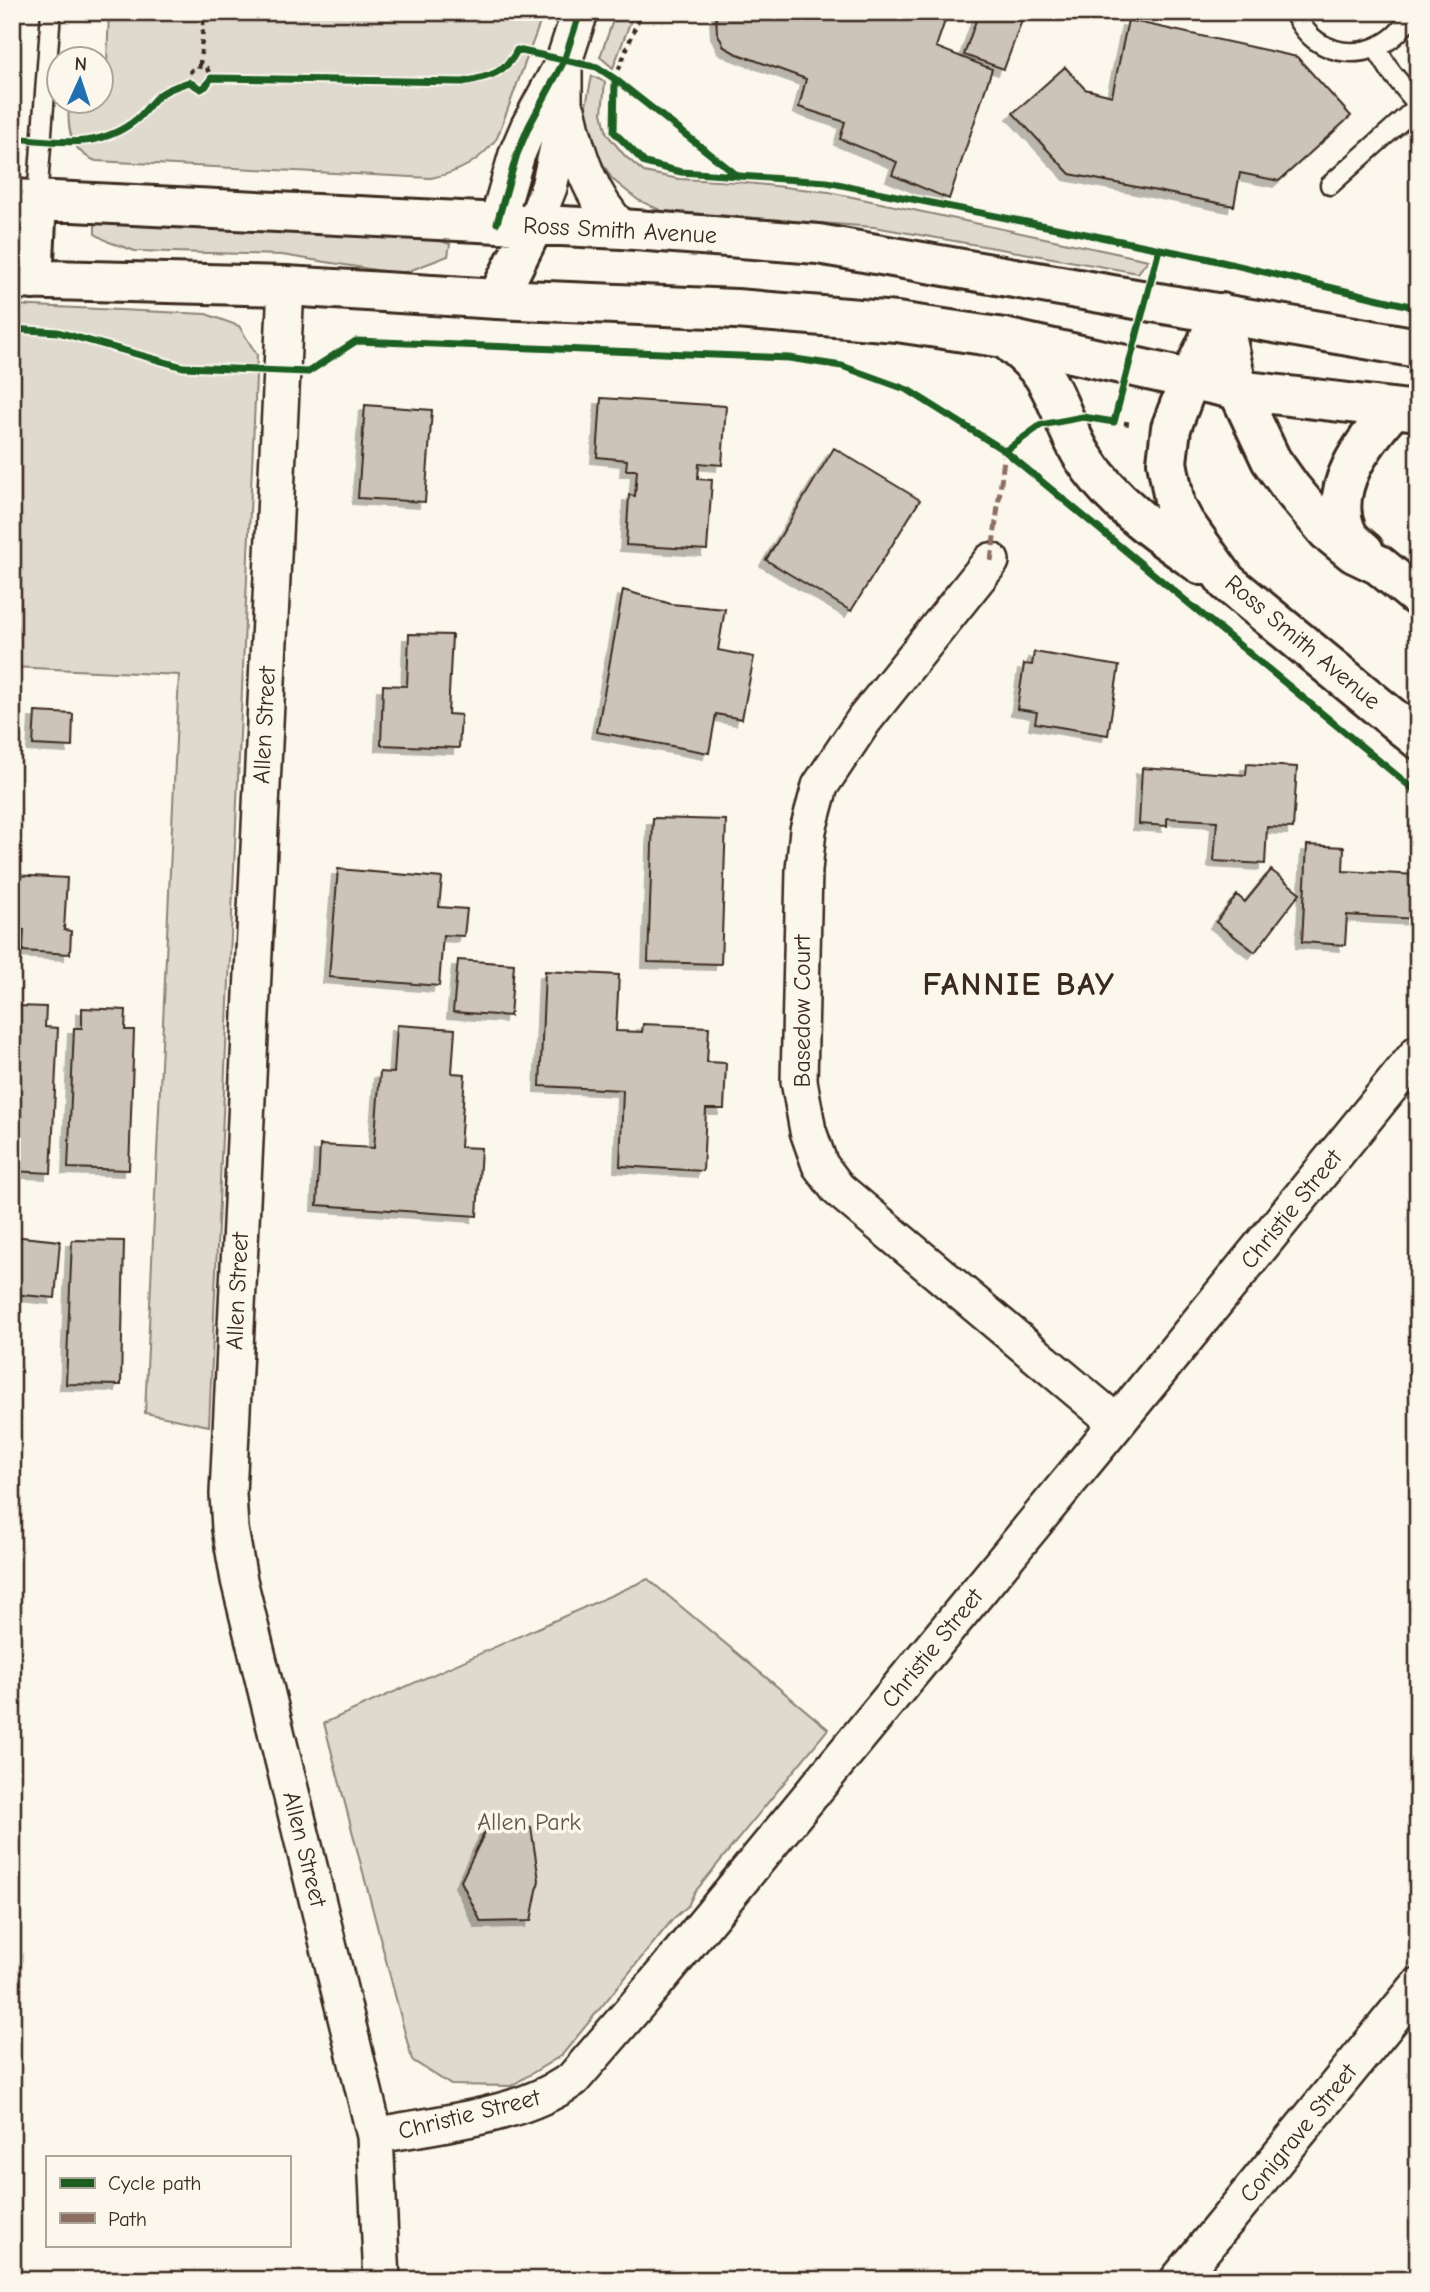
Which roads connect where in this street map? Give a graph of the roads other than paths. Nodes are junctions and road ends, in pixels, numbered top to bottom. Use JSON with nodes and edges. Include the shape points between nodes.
{"nodes":[{"id":1,"x":51,"y":12,"type":"edge"},
{"id":2,"x":580,"y":12,"type":"edge"},
{"id":3,"x":1293,"y":12,"type":"edge"},
{"id":4,"x":1412,"y":12,"type":"edge"},
{"id":5,"x":1376,"y":48,"type":"junction"},
{"id":6,"x":564,"y":77,"type":"junction"},
{"id":7,"x":1418,"y":105,"type":"edge"},
{"id":8,"x":1330,"y":185,"type":"dead end"},
{"id":9,"x":25,"y":199,"type":"edge"},
{"id":10,"x":515,"y":224,"type":"junction"},
{"id":11,"x":622,"y":229,"type":"junction"},
{"id":12,"x":23,"y":279,"type":"edge"},
{"id":13,"x":286,"y":286,"type":"junction"},
{"id":14,"x":497,"y":299,"type":"junction"},
{"id":15,"x":1222,"y":313,"type":"junction"},
{"id":16,"x":1004,"y":338,"type":"junction"},
{"id":17,"x":1418,"y":348,"type":"edge"},
{"id":18,"x":1189,"y":381,"type":"junction"},
{"id":19,"x":1238,"y":390,"type":"junction"},
{"id":20,"x":1405,"y":411,"type":"edge"},
{"id":21,"x":991,"y":561,"type":"dead end"},
{"id":22,"x":1378,"y":565,"type":"junction"},
{"id":23,"x":1227,"y":582,"type":"junction"},
{"id":24,"x":1418,"y":597,"type":"edge"},
{"id":25,"x":1418,"y":739,"type":"edge"},
{"id":26,"x":1418,"y":1053,"type":"edge"},
{"id":27,"x":1117,"y":1423,"type":"junction"},
{"id":28,"x":1418,"y":1986,"type":"edge"},
{"id":29,"x":375,"y":2136,"type":"junction"},
{"id":30,"x":382,"y":2280,"type":"edge"},
{"id":31,"x":1178,"y":2280,"type":"edge"}],
"edges":[{"from":1,"to":9,"type":"lane"},
{"from":2,"to":6,"type":"street"},
{"from":3,"to":5,"type":"lane","via":[[1318,43],[1337,51]]},
{"from":4,"to":5,"type":"lane","via":[[1394,39]]},
{"from":5,"to":7,"type":"lane"},
{"from":6,"to":10,"type":"street","via":[[529,126],[508,180]]},
{"from":6,"to":11,"type":"street","via":[[586,174],[609,216]]},
{"from":7,"to":8,"type":"lane"},
{"from":9,"to":10,"type":"street","name":"Ross Smith Avenue"},
{"from":9,"to":12,"type":"street"},
{"from":10,"to":11,"type":"street","name":"Ross Smith Avenue"},
{"from":10,"to":14,"type":"street"},
{"from":11,"to":15,"type":"street","name":"Ross Smith Avenue","via":[[818,244]]},
{"from":12,"to":13,"type":"street"},
{"from":13,"to":14,"type":"street"},
{"from":13,"to":29,"type":"street","name":"Allen Street","via":[[228,1494],[239,1580]]},
{"from":14,"to":16,"type":"street","via":[[748,309],[897,322]]},
{"from":15,"to":17,"type":"street","name":"Ross Smith Avenue"},
{"from":15,"to":18,"type":"street","name":"Ross Smith Avenue"},
{"from":15,"to":19,"type":"street"},
{"from":16,"to":18,"type":"street"},
{"from":16,"to":23,"type":"street","via":[[1042,374],[1071,437],[1104,487],[1122,506]]},
{"from":18,"to":19,"type":"street"},
{"from":18,"to":23,"type":"street","name":"Ross Smith Avenue","via":[[1171,428],[1170,485],[1184,522]]},
{"from":19,"to":20,"type":"street"},
{"from":19,"to":22,"type":"street","via":[[1270,460],[1310,512],[1354,553]]},
{"from":20,"to":22,"type":"street","via":[[1355,459],[1343,501],[1345,530]]},
{"from":21,"to":27,"type":"street","name":"Basedow Court","via":[[864,720],[820,786],[808,830],[804,870],[799,1081],[803,1110],[820,1165],[838,1189]]},
{"from":22,"to":24,"type":"street"},
{"from":23,"to":25,"type":"street","name":"Ross Smith Avenue"},
{"from":26,"to":27,"type":"street","name":"Christie Street"},
{"from":27,"to":29,"type":"street","name":"Christie Street","via":[[573,2079],[537,2101]]},
{"from":28,"to":31,"type":"street","name":"Conigrave Street"},
{"from":29,"to":30,"type":"street","name":"Allen Street"}]}
